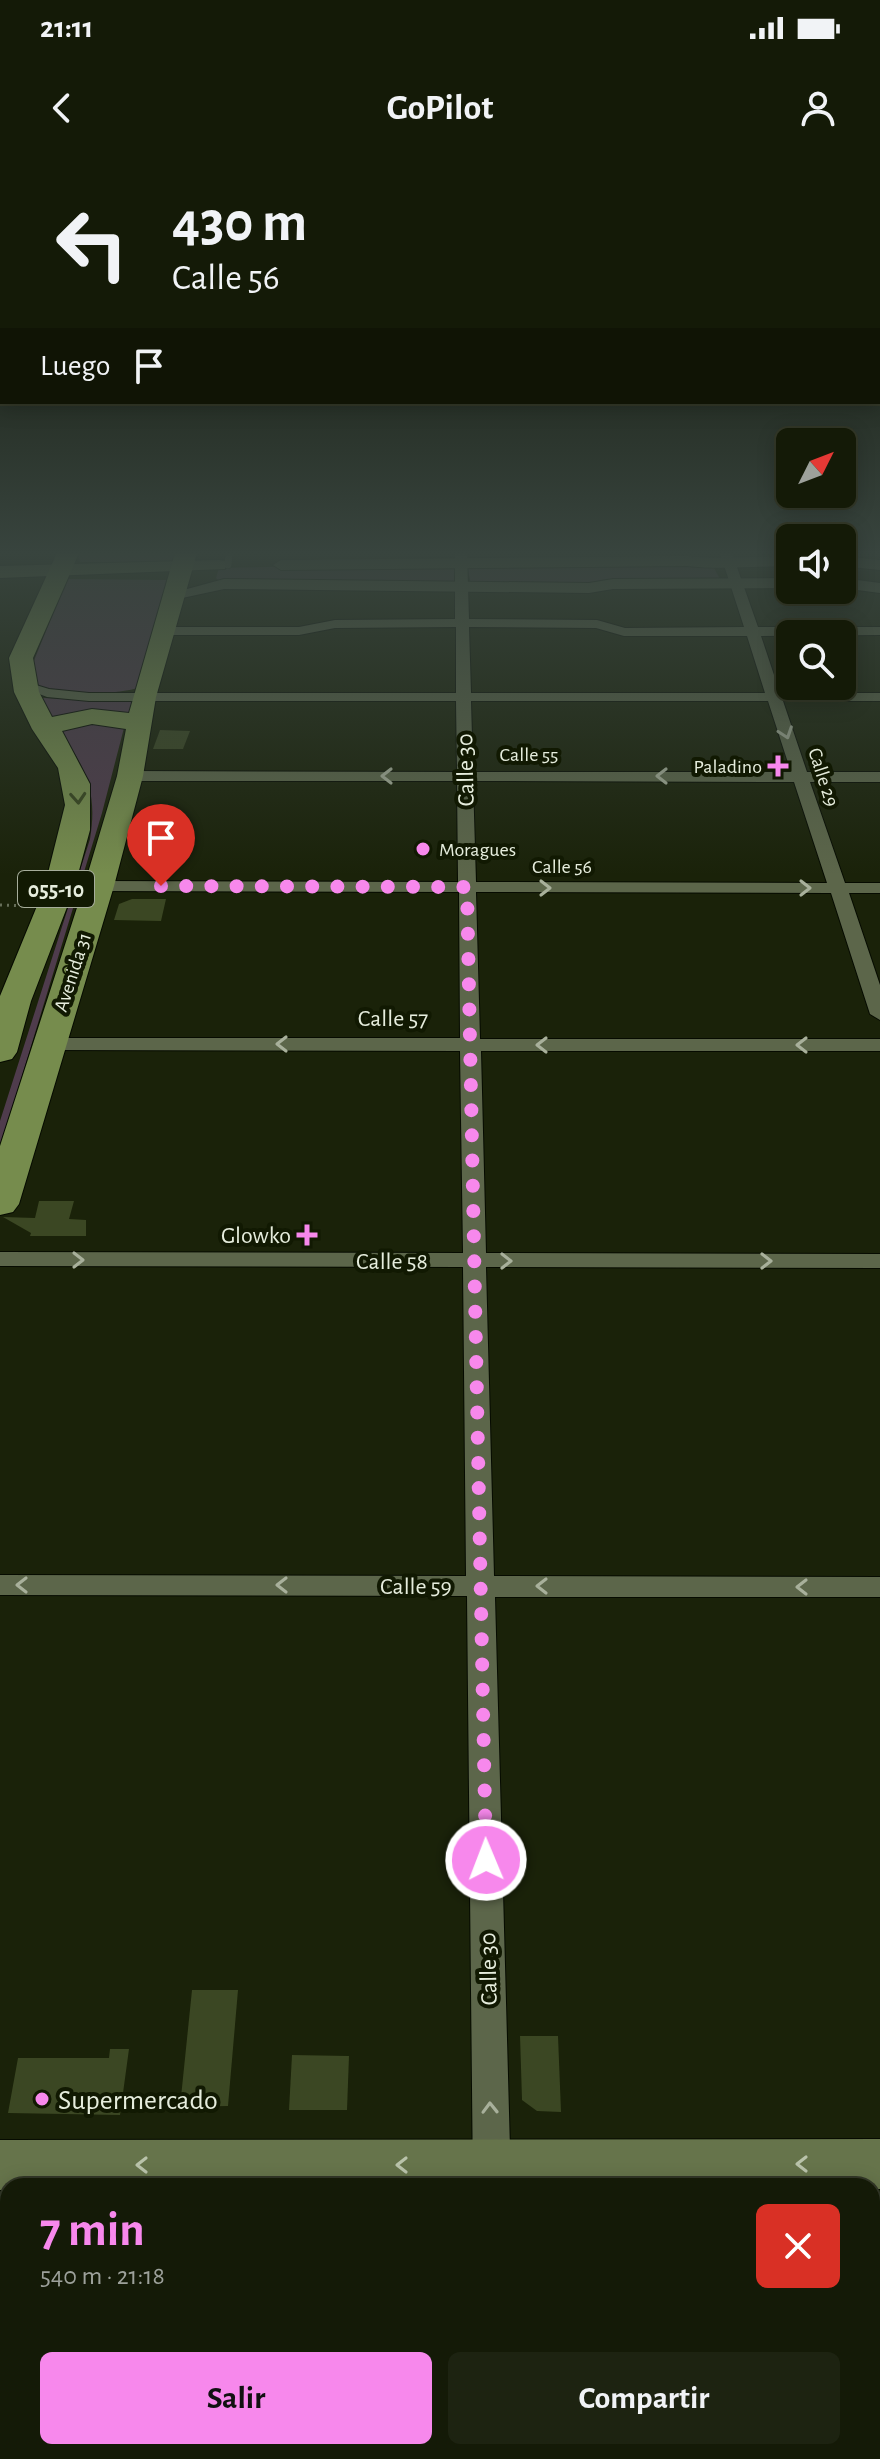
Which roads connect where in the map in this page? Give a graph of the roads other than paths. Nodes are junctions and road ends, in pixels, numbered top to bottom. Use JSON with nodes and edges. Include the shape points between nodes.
{"nodes":[{"id":1,"x":21,"y":660,"type":"edge"},
{"id":2,"x":155,"y":660,"type":"edge"},
{"id":3,"x":463,"y":660,"type":"edge"},
{"id":4,"x":762,"y":660,"type":"edge"},
{"id":5,"x":23,"y":685,"type":"junction"},
{"id":6,"x":464,"y":696,"type":"junction"},
{"id":7,"x":774,"y":696,"type":"junction"},
{"id":8,"x":144,"y":697,"type":"junction"},
{"id":9,"x":880,"y":697,"type":"edge"},
{"id":10,"x":139,"y":725,"type":"junction"},
{"id":11,"x":45,"y":729,"type":"junction"},
{"id":12,"x":130,"y":776,"type":"junction"},
{"id":13,"x":465,"y":776,"type":"junction"},
{"id":14,"x":801,"y":777,"type":"junction"},
{"id":15,"x":880,"y":777,"type":"edge"},
{"id":16,"x":99,"y":886,"type":"junction"},
{"id":17,"x":467,"y":887,"type":"junction"},
{"id":18,"x":838,"y":888,"type":"junction"},
{"id":19,"x":880,"y":888,"type":"edge"},
{"id":20,"x":8,"y":995,"type":"edge"},
{"id":21,"x":880,"y":1014,"type":"edge"},
{"id":22,"x":50,"y":1044,"type":"junction"},
{"id":23,"x":470,"y":1044,"type":"junction"},
{"id":24,"x":880,"y":1045,"type":"edge"},
{"id":25,"x":0,"y":1052,"type":"edge"},
{"id":26,"x":0,"y":1204,"type":"edge"},
{"id":27,"x":0,"y":1259,"type":"edge"},
{"id":28,"x":472,"y":1261,"type":"junction"},
{"id":29,"x":880,"y":1261,"type":"edge"},
{"id":30,"x":0,"y":1585,"type":"edge"},
{"id":31,"x":481,"y":1586,"type":"junction"},
{"id":32,"x":880,"y":1587,"type":"edge"},
{"id":33,"x":880,"y":2164,"type":"edge"},
{"id":34,"x":0,"y":2165,"type":"edge"},
{"id":35,"x":492,"y":2175,"type":"edge"}],
"edges":[{"from":1,"to":5,"type":"highway"},
{"from":2,"to":8,"type":"highway","name":"Avenida 31","number":"055-10"},
{"from":3,"to":6,"type":"street","name":"Calle 30"},
{"from":4,"to":7,"type":"street","name":"Calle 29"},
{"from":5,"to":8,"type":"street","via":[[65,696]]},
{"from":5,"to":11,"type":"highway","name":"Avenida 31","number":"055-10"},
{"from":6,"to":7,"type":"street"},
{"from":6,"to":8,"type":"street"},
{"from":6,"to":13,"type":"street","name":"Calle 30"},
{"from":7,"to":9,"type":"street"},
{"from":7,"to":14,"type":"street","name":"Calle 29","one_way":true},
{"from":8,"to":10,"type":"highway","name":"Avenida 31","number":"055-10"},
{"from":10,"to":11,"type":"highway","via":[[89,717]]},
{"from":10,"to":12,"type":"highway","name":"Avenida 31","number":"055-10"},
{"from":11,"to":20,"type":"highway","name":"Avenida 31","number":"055-10","one_way":true,"via":[[77,785],[78,830]]},
{"from":13,"to":12,"type":"street","name":"Calle 55","one_way":true},
{"from":12,"to":16,"type":"highway","name":"Avenida 31","number":"055-10"},
{"from":14,"to":13,"type":"street","name":"Calle 55","one_way":true},
{"from":13,"to":17,"type":"street","name":"Calle 30"},
{"from":14,"to":15,"type":"street","name":"Calle 55"},
{"from":14,"to":18,"type":"street","name":"Calle 29"},
{"from":16,"to":17,"type":"street","name":"Calle 56"},
{"from":16,"to":22,"type":"highway","name":"Avenida 31","number":"055-10"},
{"from":17,"to":18,"type":"street","name":"Calle 56","one_way":true},
{"from":17,"to":23,"type":"street","name":"Calle 30"},
{"from":18,"to":19,"type":"street","name":"Calle 56"},
{"from":18,"to":21,"type":"street","name":"Calle 29"},
{"from":20,"to":25,"type":"highway","name":"Avenida 31","number":"055-10"},
{"from":23,"to":22,"type":"street","name":"Calle 57","one_way":true},
{"from":22,"to":26,"type":"highway","name":"Avenida 31","number":"055-10"},
{"from":24,"to":23,"type":"street","name":"Calle 57","one_way":true},
{"from":23,"to":28,"type":"street","name":"Calle 30"},
{"from":27,"to":28,"type":"street","name":"Calle 58","one_way":true},
{"from":28,"to":29,"type":"street","name":"Calle 58","one_way":true},
{"from":28,"to":31,"type":"street","name":"Calle 30"},
{"from":31,"to":30,"type":"street","name":"Calle 59","one_way":true},
{"from":32,"to":31,"type":"street","name":"Calle 59","one_way":true},
{"from":35,"to":31,"type":"street","name":"Calle 30","one_way":true},
{"from":33,"to":35,"type":"main road","one_way":true},
{"from":35,"to":34,"type":"main road","one_way":true}]}
